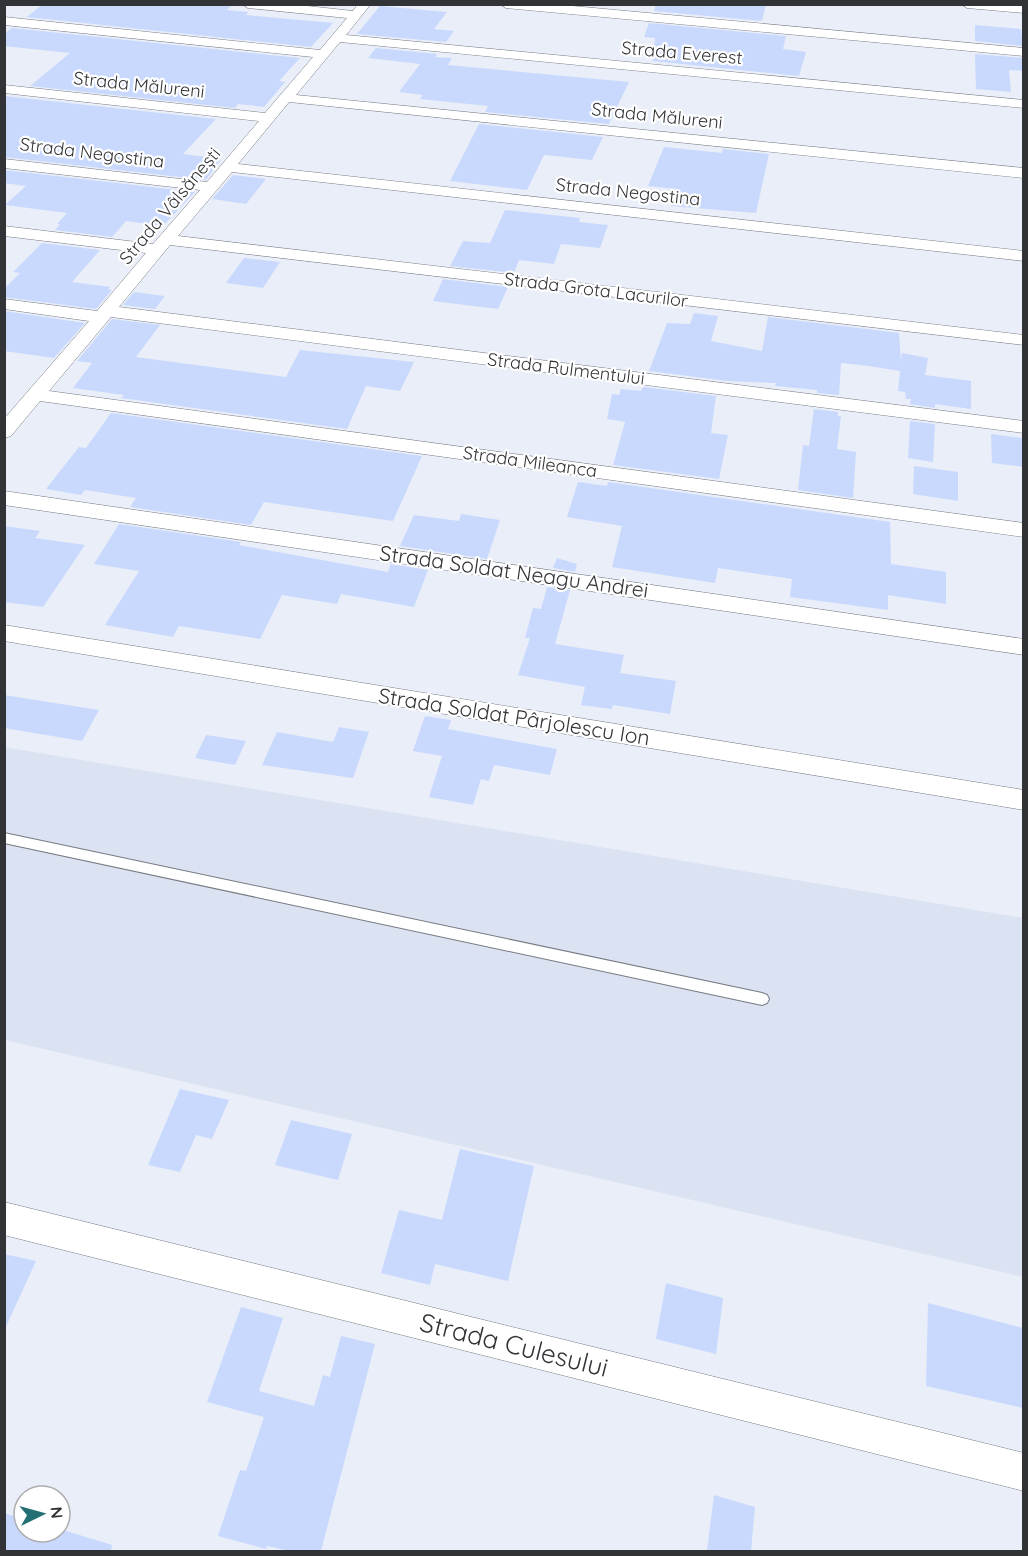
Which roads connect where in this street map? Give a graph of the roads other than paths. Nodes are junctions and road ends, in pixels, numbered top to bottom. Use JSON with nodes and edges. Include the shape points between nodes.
{"nodes":[{"id":1,"x":248,"y":4,"type":"edge"},
{"id":2,"x":506,"y":4,"type":"edge"},
{"id":3,"x":967,"y":4,"type":"edge"},
{"id":4,"x":1023,"y":9,"type":"edge"},
{"id":5,"x":360,"y":10,"type":"edge"},
{"id":6,"x":4,"y":21,"type":"edge"},
{"id":7,"x":336,"y":38,"type":"junction"},
{"id":8,"x":1023,"y":52,"type":"edge"},
{"id":9,"x":324,"y":54,"type":"junction"},
{"id":10,"x":4,"y":89,"type":"edge"},
{"id":11,"x":287,"y":98,"type":"junction"},
{"id":12,"x":1023,"y":104,"type":"edge"},
{"id":13,"x":269,"y":118,"type":"junction"},
{"id":14,"x":4,"y":163,"type":"edge"},
{"id":15,"x":229,"y":167,"type":"junction"},
{"id":16,"x":1023,"y":173,"type":"edge"},
{"id":17,"x":211,"y":187,"type":"junction"},
{"id":18,"x":4,"y":231,"type":"edge"},
{"id":19,"x":163,"y":245,"type":"junction"},
{"id":20,"x":1023,"y":256,"type":"edge"},
{"id":21,"x":4,"y":304,"type":"edge"},
{"id":22,"x":105,"y":314,"type":"junction"},
{"id":23,"x":1023,"y":340,"type":"edge"},
{"id":24,"x":36,"y":395,"type":"junction"},
{"id":25,"x":1023,"y":427,"type":"edge"},
{"id":26,"x":4,"y":432,"type":"edge"},
{"id":27,"x":4,"y":498,"type":"edge"},
{"id":28,"x":1023,"y":530,"type":"edge"},
{"id":29,"x":4,"y":633,"type":"edge"},
{"id":30,"x":1023,"y":646,"type":"edge"},
{"id":31,"x":1023,"y":800,"type":"edge"},
{"id":32,"x":4,"y":838,"type":"edge"},
{"id":33,"x":762,"y":999,"type":"dead end"},
{"id":34,"x":4,"y":1218,"type":"edge"},
{"id":35,"x":1023,"y":1472,"type":"edge"}],
"edges":[{"from":1,"to":5,"type":"street"},
{"from":2,"to":8,"type":"street"},
{"from":3,"to":4,"type":"street"},
{"from":5,"to":7,"type":"street","name":"Strada Vâlsănești"},
{"from":6,"to":9,"type":"street"},
{"from":7,"to":9,"type":"street","name":"Strada Vâlsănești"},
{"from":7,"to":12,"type":"street","name":"Strada Everest"},
{"from":9,"to":11,"type":"street","name":"Strada Vâlsănești"},
{"from":10,"to":13,"type":"street","name":"Strada Mălureni"},
{"from":11,"to":13,"type":"street","name":"Strada Vâlsănești"},
{"from":11,"to":16,"type":"street","name":"Strada Mălureni"},
{"from":13,"to":15,"type":"street","name":"Strada Vâlsănești"},
{"from":14,"to":17,"type":"street","name":"Strada Negostina"},
{"from":15,"to":17,"type":"street","name":"Strada Vâlsănești"},
{"from":15,"to":20,"type":"street","name":"Strada Negostina"},
{"from":17,"to":19,"type":"street","name":"Strada Vâlsănești"},
{"from":18,"to":19,"type":"street","name":"Strada Grota Lacurilor"},
{"from":19,"to":22,"type":"street","name":"Strada Vâlsănești"},
{"from":19,"to":23,"type":"street","name":"Strada Grota Lacurilor"},
{"from":21,"to":22,"type":"street","name":"Strada Rulmentului"},
{"from":22,"to":24,"type":"street","name":"Strada Vâlsănești"},
{"from":22,"to":25,"type":"street","name":"Strada Rulmentului"},
{"from":24,"to":26,"type":"street","name":"Strada Vâlsănești"},
{"from":24,"to":28,"type":"street","name":"Strada Mileanca"},
{"from":27,"to":30,"type":"street","name":"Strada Soldat Neagu Andrei"},
{"from":29,"to":31,"type":"street","name":"Strada Soldat Pârjolescu Ion"},
{"from":32,"to":33,"type":"lane"},
{"from":34,"to":35,"type":"street","name":"Strada Culesului"}]}
